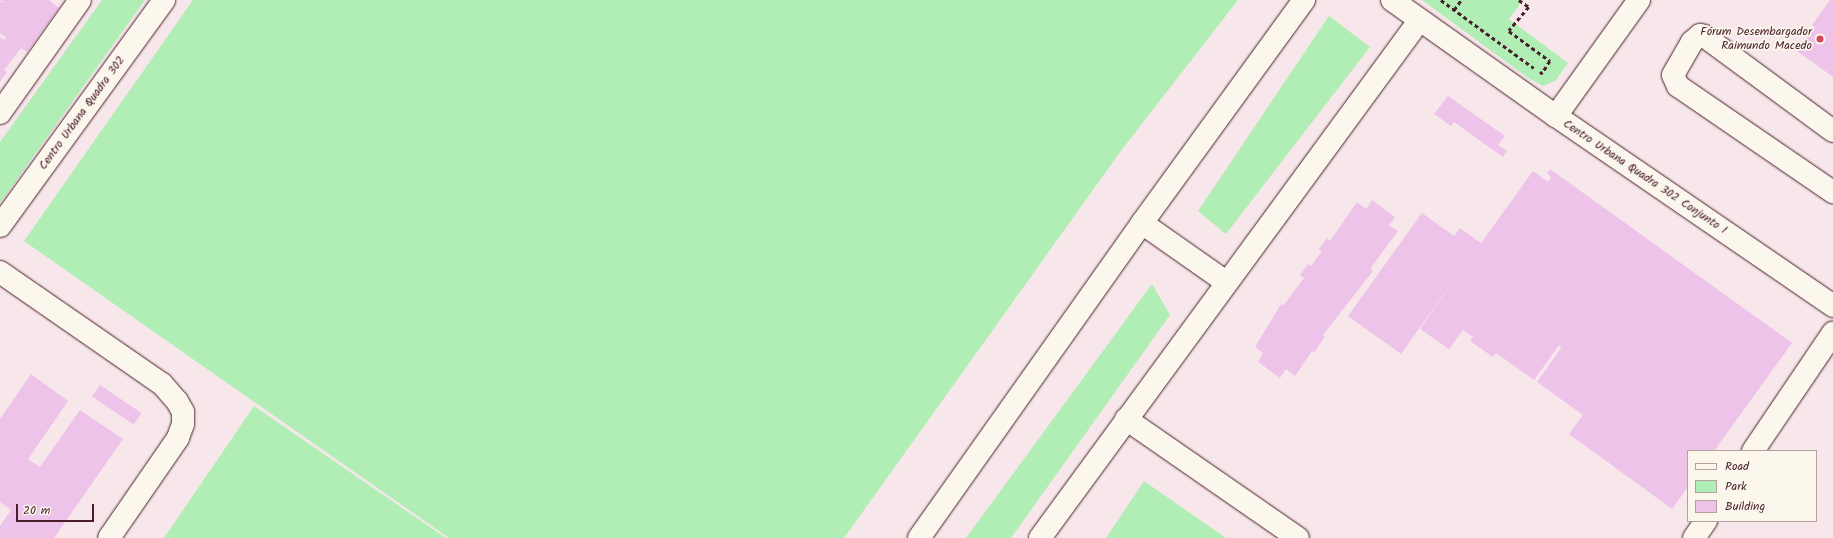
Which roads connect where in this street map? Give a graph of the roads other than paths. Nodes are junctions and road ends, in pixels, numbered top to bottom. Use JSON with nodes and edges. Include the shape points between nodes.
{"nodes":[{"id":1,"x":80,"y":0,"type":"edge"},
{"id":2,"x":164,"y":0,"type":"edge"},
{"id":3,"x":1304,"y":0,"type":"edge"},
{"id":4,"x":1392,"y":0,"type":"edge"},
{"id":5,"x":1639,"y":0,"type":"edge"},
{"id":6,"x":1419,"y":21,"type":"junction"},
{"id":7,"x":0,"y":113,"type":"edge"},
{"id":8,"x":1556,"y":116,"type":"junction"},
{"id":9,"x":1833,"y":132,"type":"edge"},
{"id":10,"x":1833,"y":192,"type":"edge"},
{"id":11,"x":1142,"y":223,"type":"junction"},
{"id":12,"x":0,"y":226,"type":"edge"},
{"id":13,"x":0,"y":272,"type":"edge"},
{"id":14,"x":1226,"y":282,"type":"junction"},
{"id":15,"x":1833,"y":306,"type":"edge"},
{"id":16,"x":1833,"y":333,"type":"edge"},
{"id":17,"x":1126,"y":419,"type":"junction"},
{"id":18,"x":1754,"y":450,"type":"edge"},
{"id":19,"x":1705,"y":522,"type":"edge"},
{"id":20,"x":108,"y":538,"type":"edge"},
{"id":21,"x":919,"y":538,"type":"edge"},
{"id":22,"x":1040,"y":538,"type":"edge"},
{"id":23,"x":1298,"y":538,"type":"edge"},
{"id":24,"x":1694,"y":538,"type":"edge"}],
"edges":[{"from":1,"to":7,"type":"street"},
{"from":2,"to":12,"type":"street","name":"Centro Urbana Quadra 302"},
{"from":3,"to":11,"type":"street"},
{"from":4,"to":6,"type":"street"},
{"from":5,"to":8,"type":"street","name":"Centro Urbana Quadra 302 Conjunto 1"},
{"from":6,"to":8,"type":"street"},
{"from":6,"to":14,"type":"street"},
{"from":8,"to":15,"type":"street","name":"Centro Urbana Quadra 302 Conjunto 1"},
{"from":9,"to":10,"type":"street","via":[[1704,36],[1692,42],[1673,75],[1678,86]]},
{"from":11,"to":14,"type":"street"},
{"from":11,"to":21,"type":"street"},
{"from":13,"to":20,"type":"street","via":[[162,384],[178,401],[183,412],[183,424],[178,438]]},
{"from":14,"to":17,"type":"street"},
{"from":16,"to":18,"type":"street"},
{"from":17,"to":22,"type":"street"},
{"from":17,"to":23,"type":"street"},
{"from":19,"to":24,"type":"street"}]}
